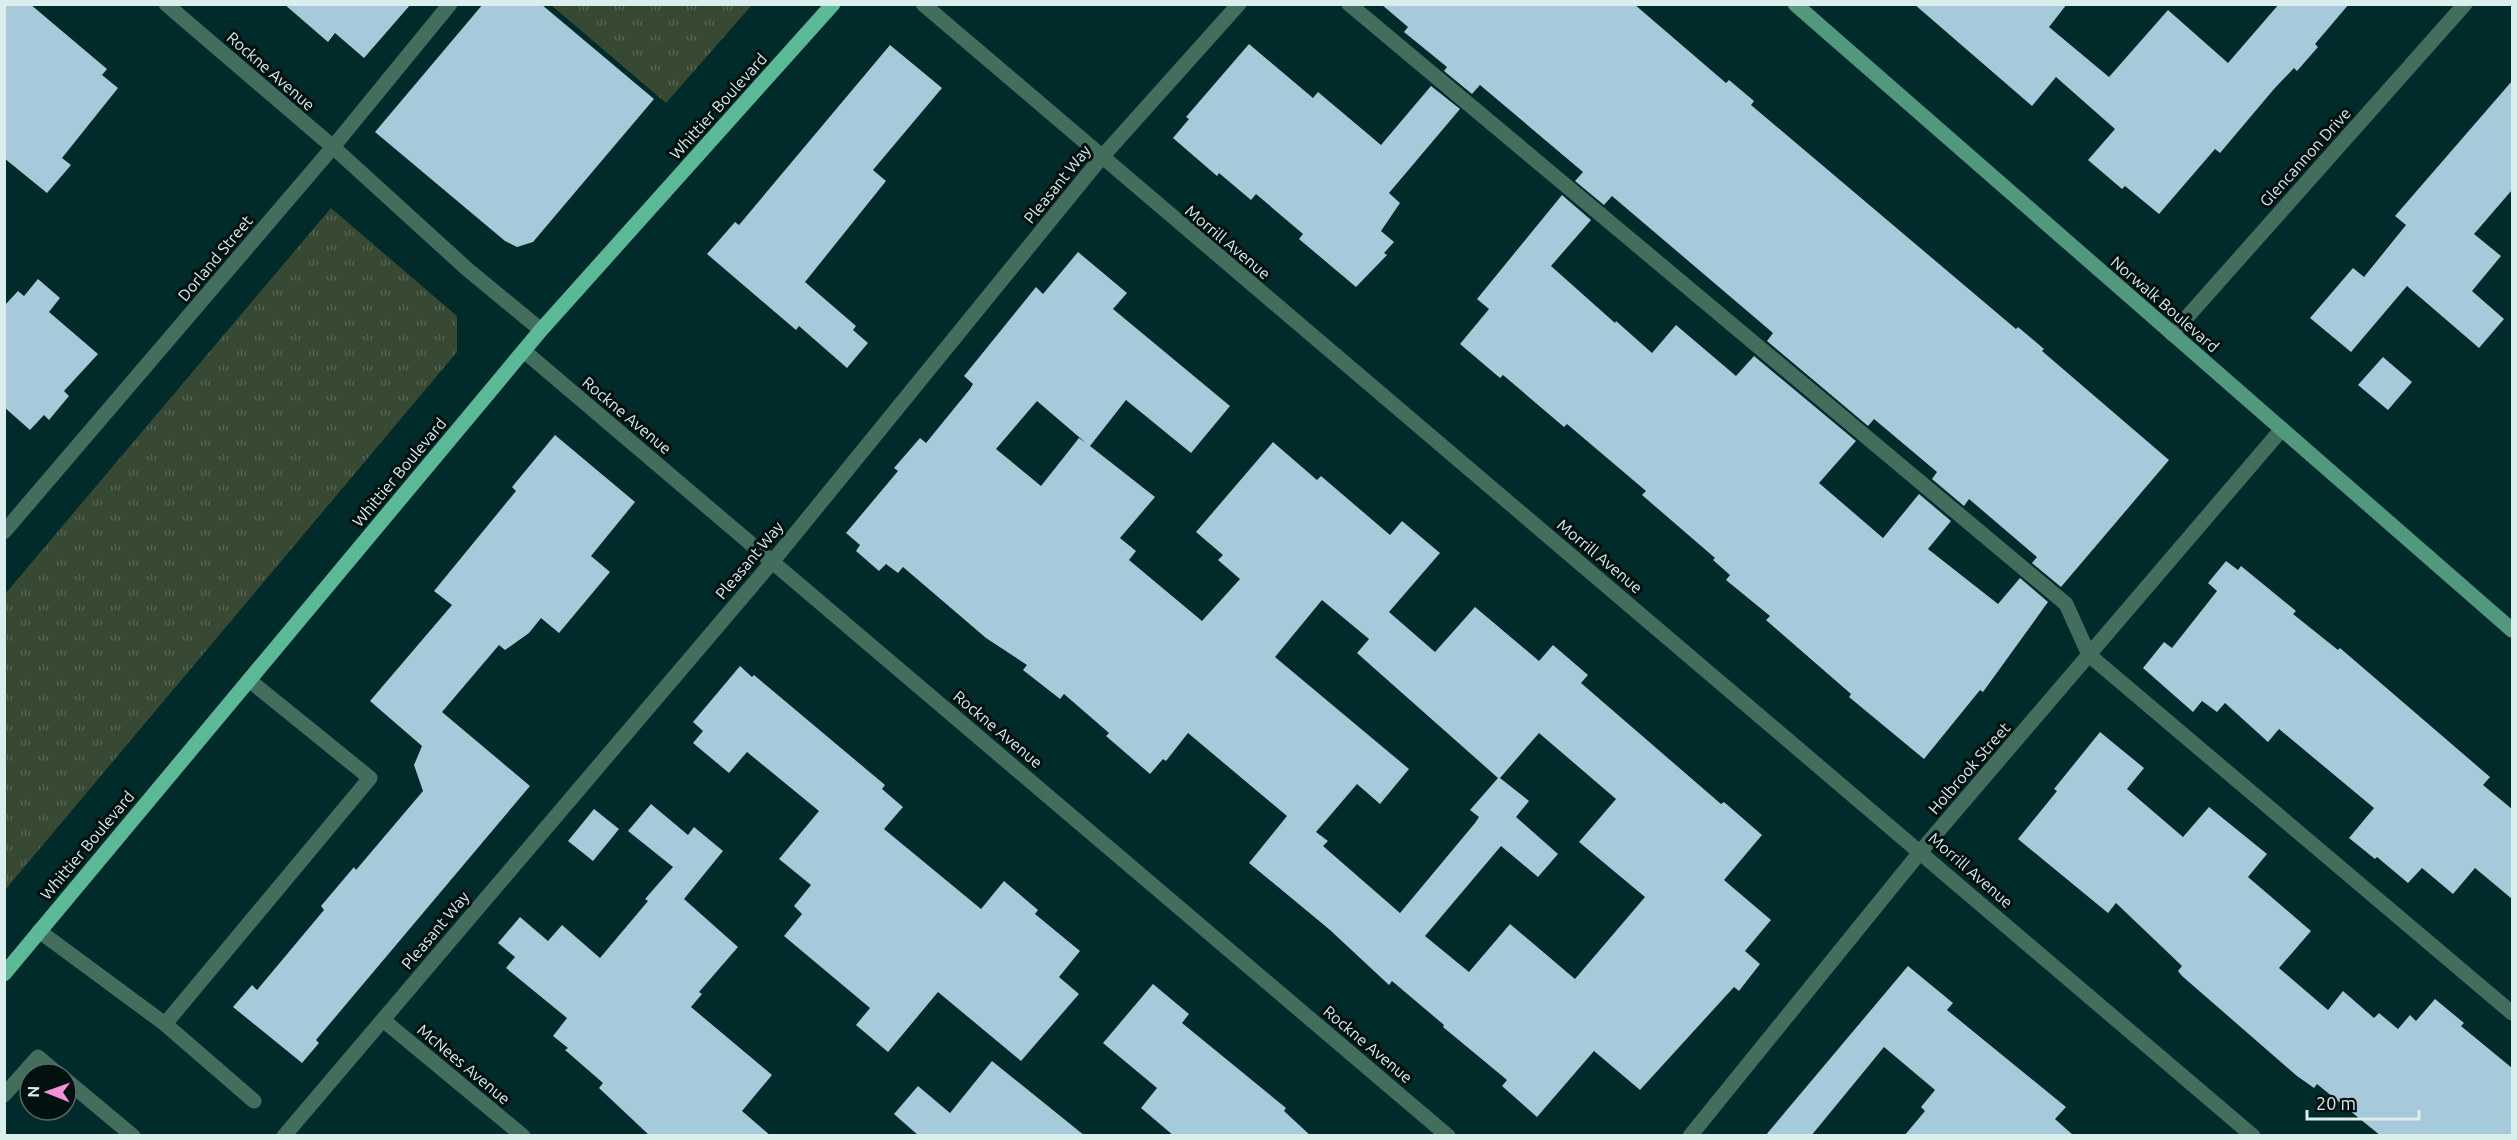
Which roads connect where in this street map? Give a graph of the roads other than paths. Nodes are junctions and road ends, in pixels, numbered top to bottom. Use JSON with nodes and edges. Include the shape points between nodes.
{"nodes":[{"id":1,"x":166,"y":4,"type":"edge"},
{"id":2,"x":450,"y":4,"type":"edge"},
{"id":3,"x":833,"y":4,"type":"edge"},
{"id":4,"x":922,"y":4,"type":"edge"},
{"id":5,"x":1239,"y":4,"type":"edge"},
{"id":6,"x":1348,"y":4,"type":"edge"},
{"id":7,"x":2465,"y":4,"type":"edge"},
{"id":8,"x":1801,"y":6,"type":"edge"},
{"id":9,"x":333,"y":147,"type":"junction"},
{"id":10,"x":1101,"y":158,"type":"junction"},
{"id":11,"x":542,"y":330,"type":"junction"},
{"id":12,"x":2172,"y":334,"type":"junction"},
{"id":13,"x":524,"y":351,"type":"junction"},
{"id":14,"x":2282,"y":429,"type":"junction"},
{"id":15,"x":5,"y":532,"type":"edge"},
{"id":16,"x":773,"y":561,"type":"junction"},
{"id":17,"x":2512,"y":630,"type":"edge"},
{"id":18,"x":2089,"y":655,"type":"junction"},
{"id":19,"x":249,"y":680,"type":"junction"},
{"id":20,"x":1921,"y":851,"type":"junction"},
{"id":21,"x":39,"y":931,"type":"junction"},
{"id":22,"x":4,"y":974,"type":"edge"},
{"id":23,"x":2512,"y":1013,"type":"edge"},
{"id":24,"x":383,"y":1020,"type":"junction"},
{"id":25,"x":165,"y":1024,"type":"junction"},
{"id":26,"x":18,"y":1079,"type":"edge"},
{"id":27,"x":78,"y":1090,"type":"edge"},
{"id":28,"x":4,"y":1095,"type":"edge"},
{"id":29,"x":254,"y":1101,"type":"dead end"},
{"id":30,"x":133,"y":1136,"type":"edge"},
{"id":31,"x":284,"y":1136,"type":"edge"},
{"id":32,"x":523,"y":1136,"type":"edge"},
{"id":33,"x":1448,"y":1136,"type":"edge"},
{"id":34,"x":1690,"y":1136,"type":"edge"},
{"id":35,"x":2253,"y":1136,"type":"edge"}],
"edges":[{"from":1,"to":9,"type":"street","name":"Rockne Avenue"},
{"from":2,"to":9,"type":"street","name":"Dorland Street"},
{"from":3,"to":11,"type":"main road","name":"Whittier Boulevard"},
{"from":4,"to":10,"type":"street","name":"Morrill Avenue"},
{"from":5,"to":10,"type":"street","name":"Pleasant Way"},
{"from":6,"to":18,"type":"street","via":[[2066,604]]},
{"from":7,"to":12,"type":"street","name":"Glencannon Drive"},
{"from":8,"to":12,"type":"main road","name":"Norwalk Boulevard"},
{"from":9,"to":11,"type":"street","name":"Rockne Avenue","via":[[467,269]]},
{"from":9,"to":15,"type":"street","name":"Dorland Street"},
{"from":10,"to":16,"type":"street","name":"Pleasant Way"},
{"from":10,"to":20,"type":"street","name":"Morrill Avenue"},
{"from":11,"to":13,"type":"main road","name":"Whittier Boulevard"},
{"from":12,"to":14,"type":"main road","name":"Norwalk Boulevard"},
{"from":13,"to":16,"type":"street","name":"Rockne Avenue"},
{"from":13,"to":19,"type":"main road","name":"Whittier Boulevard"},
{"from":14,"to":17,"type":"main road","name":"Norwalk Boulevard"},
{"from":14,"to":18,"type":"street","name":"Holbrook Street"},
{"from":16,"to":24,"type":"street","name":"Pleasant Way"},
{"from":16,"to":33,"type":"street","name":"Rockne Avenue"},
{"from":18,"to":20,"type":"street","name":"Holbrook Street"},
{"from":18,"to":23,"type":"street"},
{"from":19,"to":21,"type":"main road","name":"Whittier Boulevard"},
{"from":19,"to":25,"type":"street","via":[[370,778]]},
{"from":20,"to":34,"type":"street","name":"Holbrook Street"},
{"from":20,"to":35,"type":"street","name":"Morrill Avenue"},
{"from":21,"to":22,"type":"main road","name":"Whittier Boulevard"},
{"from":21,"to":25,"type":"street"},
{"from":24,"to":31,"type":"street","name":"Pleasant Way"},
{"from":24,"to":32,"type":"street","name":"McNees Avenue"},
{"from":25,"to":29,"type":"street"},
{"from":26,"to":28,"type":"street"},
{"from":27,"to":30,"type":"street"}]}
